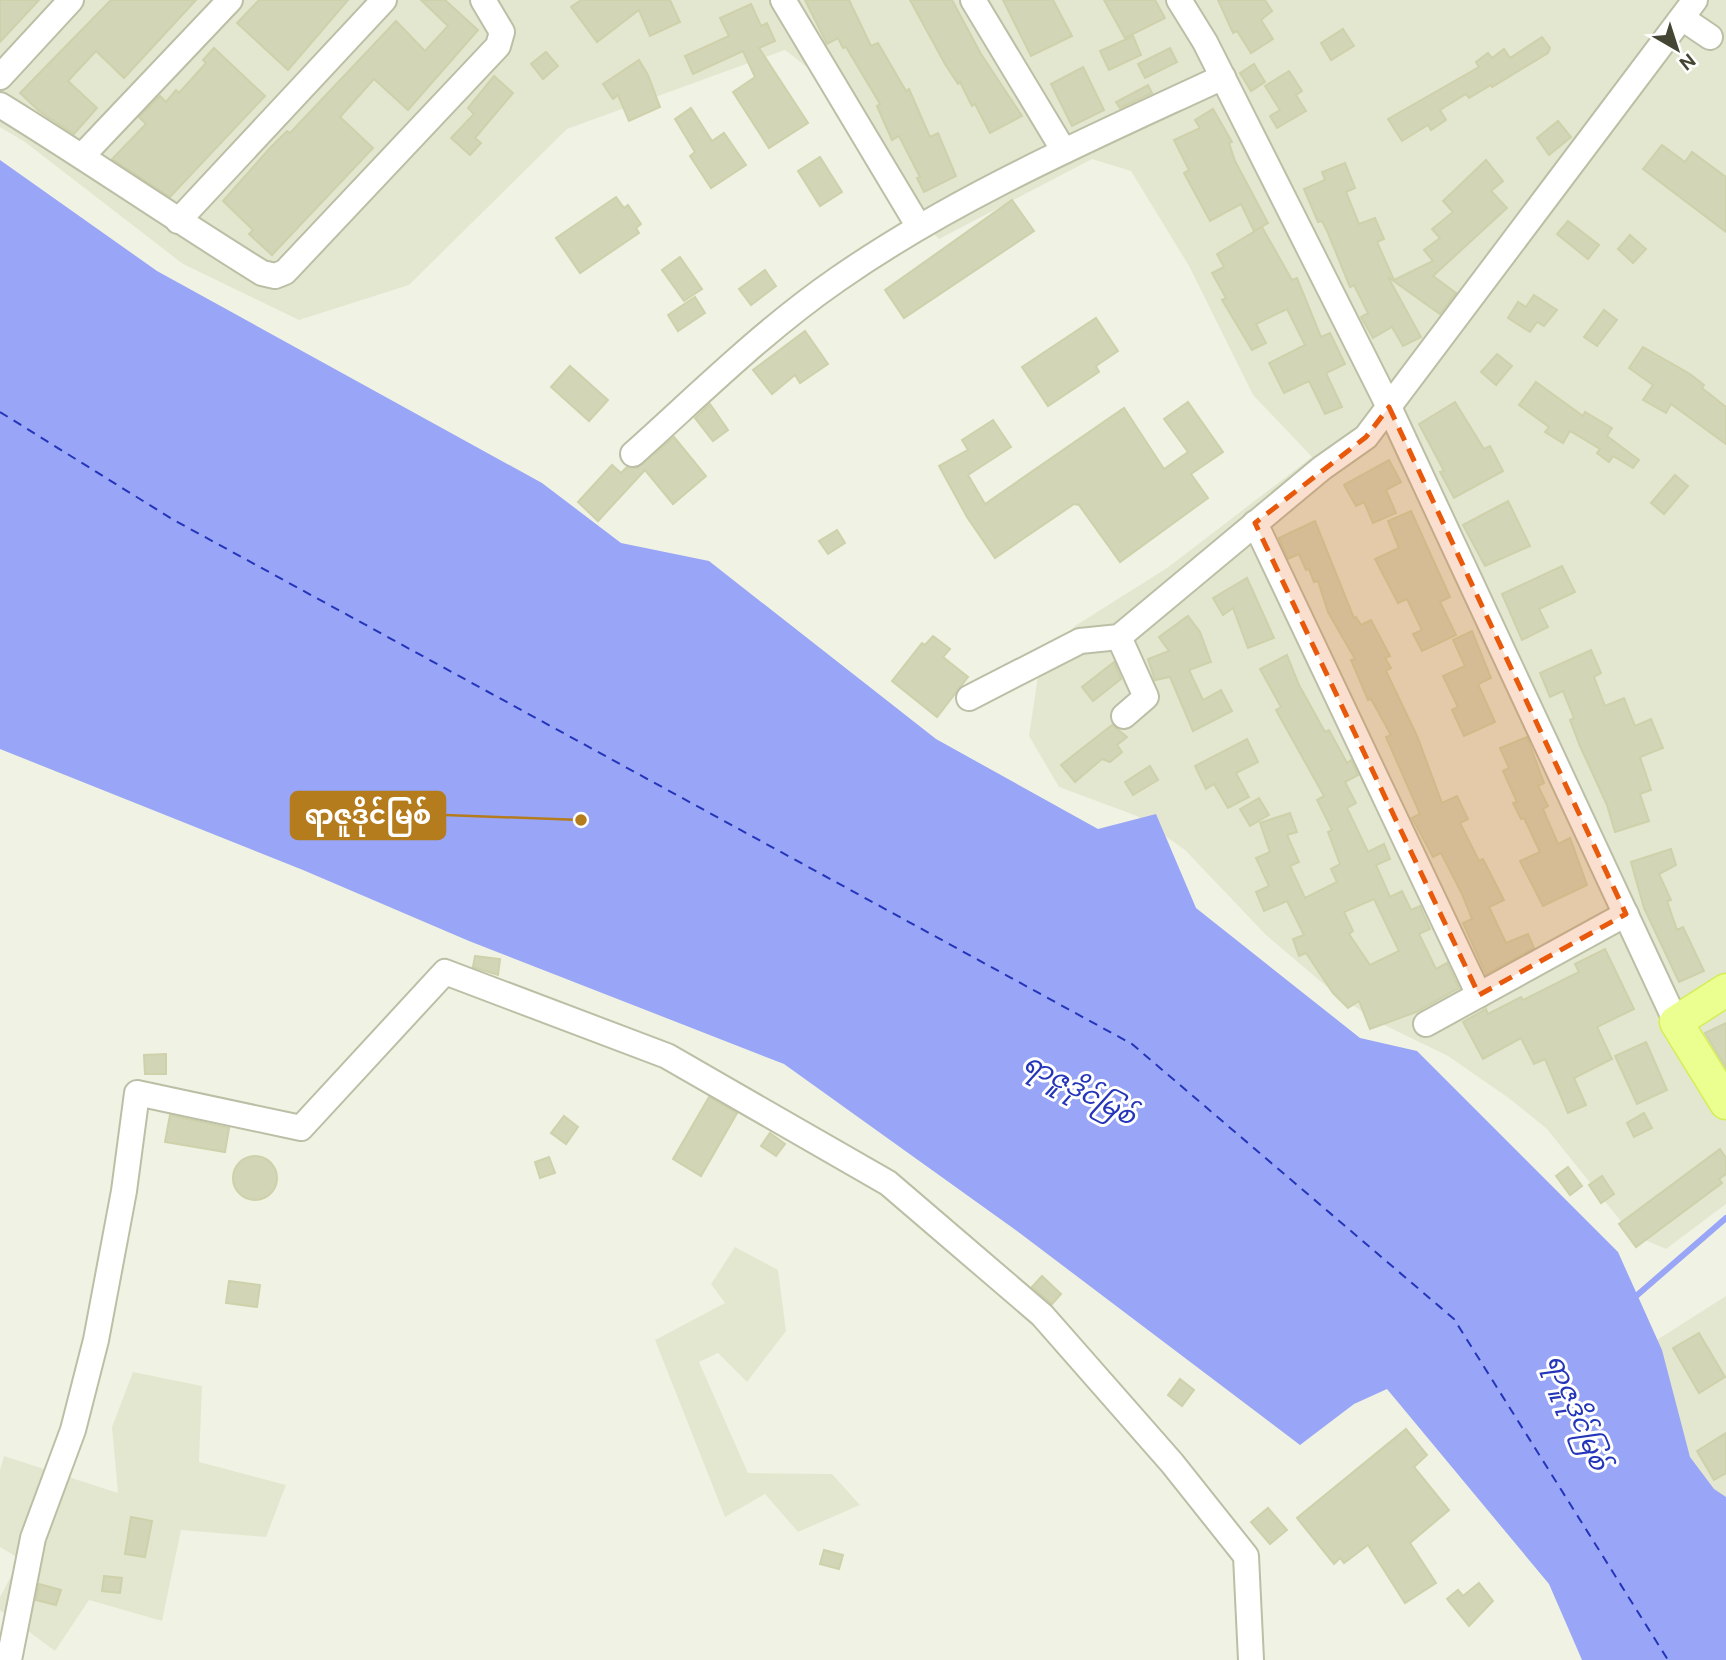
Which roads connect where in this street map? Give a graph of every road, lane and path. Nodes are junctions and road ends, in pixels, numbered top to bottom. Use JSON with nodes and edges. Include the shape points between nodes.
{"nodes":[{"id":1,"x":71,"y":0,"type":"edge"},
{"id":2,"x":230,"y":0,"type":"edge"},
{"id":3,"x":384,"y":0,"type":"edge"},
{"id":4,"x":482,"y":0,"type":"edge"},
{"id":5,"x":783,"y":0,"type":"edge"},
{"id":6,"x":974,"y":0,"type":"edge"},
{"id":7,"x":1179,"y":0,"type":"edge"},
{"id":8,"x":1688,"y":9,"type":"edge"},
{"id":9,"x":1710,"y":37,"type":"dead end"},
{"id":10,"x":0,"y":77,"type":"edge"},
{"id":11,"x":1223,"y":77,"type":"junction"},
{"id":12,"x":0,"y":105,"type":"edge"},
{"id":13,"x":1064,"y":150,"type":"junction"},
{"id":14,"x":82,"y":156,"type":"junction"},
{"id":15,"x":178,"y":221,"type":"junction"},
{"id":16,"x":919,"y":226,"type":"junction"},
{"id":17,"x":1389,"y":407,"type":"junction"},
{"id":18,"x":633,"y":454,"type":"dead end"},
{"id":19,"x":1255,"y":523,"type":"junction"},
{"id":20,"x":1119,"y":637,"type":"junction"},
{"id":21,"x":969,"y":698,"type":"dead end"},
{"id":22,"x":1124,"y":716,"type":"dead end"},
{"id":23,"x":1626,"y":914,"type":"junction"},
{"id":24,"x":1726,"y":990,"type":"edge"},
{"id":25,"x":1479,"y":995,"type":"junction"},
{"id":26,"x":1676,"y":1022,"type":"junction"},
{"id":27,"x":1426,"y":1024,"type":"dead end"},
{"id":28,"x":1726,"y":1103,"type":"edge"},
{"id":29,"x":9,"y":1660,"type":"edge"},
{"id":30,"x":1251,"y":1660,"type":"edge"}],
"edges":[{"from":1,"to":10,"type":"street"},
{"from":2,"to":14,"type":"street"},
{"from":3,"to":15,"type":"street"},
{"from":4,"to":15,"type":"street","via":[[502,32],[498,46],[285,272],[275,276],[261,273]]},
{"from":5,"to":16,"type":"street"},
{"from":6,"to":13,"type":"street"},
{"from":7,"to":11,"type":"street"},
{"from":8,"to":9,"type":"street"},
{"from":8,"to":17,"type":"street"},
{"from":11,"to":13,"type":"street"},
{"from":11,"to":17,"type":"street"},
{"from":12,"to":14,"type":"street"},
{"from":13,"to":16,"type":"street"},
{"from":14,"to":15,"type":"street"},
{"from":16,"to":18,"type":"street","via":[[782,321]]},
{"from":17,"to":19,"type":"street","via":[[1366,437]]},
{"from":17,"to":23,"type":"street"},
{"from":19,"to":20,"type":"street"},
{"from":19,"to":25,"type":"street"},
{"from":20,"to":21,"type":"street","via":[[1080,640]]},
{"from":20,"to":22,"type":"street","via":[[1146,698]]},
{"from":23,"to":25,"type":"street"},
{"from":23,"to":26,"type":"street"},
{"from":24,"to":26,"type":"main road"},
{"from":25,"to":27,"type":"street"},
{"from":26,"to":28,"type":"main road"},
{"from":29,"to":30,"type":"street","via":[[33,1538],[73,1430],[96,1340],[137,1093],[302,1128],[445,972],[667,1056],[888,1183],[1042,1315],[1246,1556]]}]}
